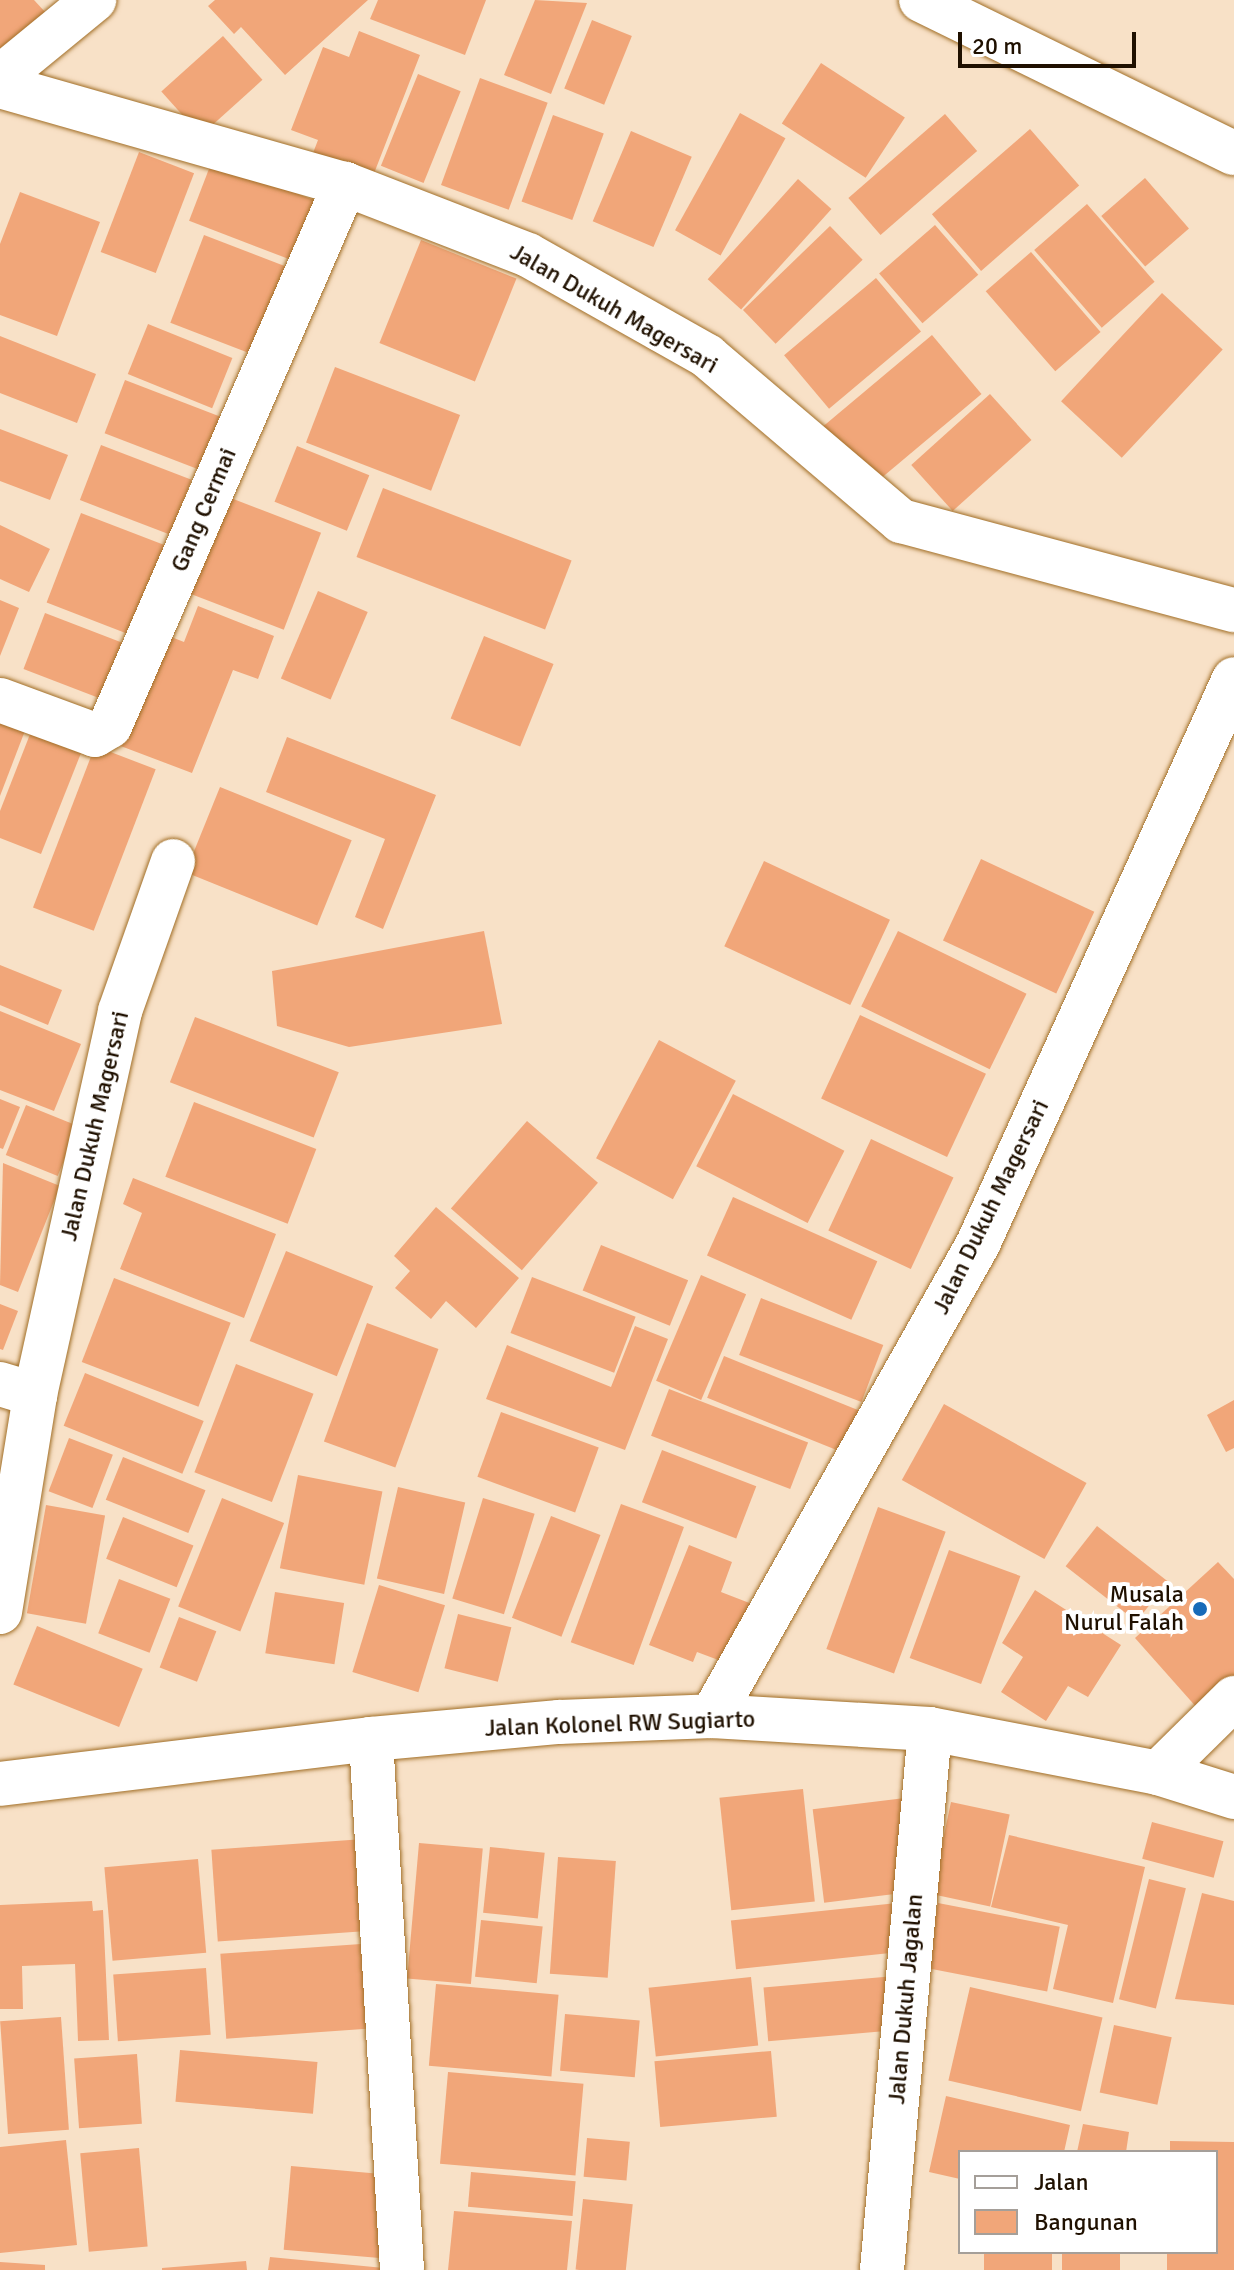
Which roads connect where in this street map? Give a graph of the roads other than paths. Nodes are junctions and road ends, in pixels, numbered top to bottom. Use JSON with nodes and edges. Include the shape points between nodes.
{"nodes":[{"id":1,"x":94,"y":0,"type":"edge"},
{"id":2,"x":921,"y":0,"type":"edge"},
{"id":3,"x":0,"y":77,"type":"edge"},
{"id":4,"x":0,"y":86,"type":"edge"},
{"id":5,"x":1234,"y":153,"type":"edge"},
{"id":6,"x":345,"y":184,"type":"junction"},
{"id":7,"x":1234,"y":610,"type":"edge"},
{"id":8,"x":1234,"y":679,"type":"edge"},
{"id":9,"x":0,"y":700,"type":"edge"},
{"id":10,"x":173,"y":861,"type":"dead end"},
{"id":11,"x":17,"y":1390,"type":"edge"},
{"id":12,"x":0,"y":1612,"type":"edge"},
{"id":13,"x":1234,"y":1698,"type":"edge"},
{"id":14,"x":712,"y":1716,"type":"junction"},
{"id":15,"x":930,"y":1729,"type":"junction"},
{"id":16,"x":371,"y":1739,"type":"junction"},
{"id":17,"x":1158,"y":1773,"type":"junction"},
{"id":18,"x":0,"y":1784,"type":"edge"},
{"id":19,"x":1234,"y":1797,"type":"edge"},
{"id":20,"x":402,"y":2270,"type":"edge"},
{"id":21,"x":882,"y":2270,"type":"edge"}],
"edges":[{"from":1,"to":3,"type":"street"},
{"from":2,"to":5,"type":"street"},
{"from":4,"to":6,"type":"street","name":"Jalan Dukuh Magersari"},
{"from":6,"to":7,"type":"street","name":"Jalan Dukuh Magersari","via":[[528,255],[707,356],[901,521]]},
{"from":6,"to":9,"type":"street","name":"Gang Cermai","via":[[110,726],[95,735]]},
{"from":8,"to":14,"type":"street","name":"Jalan Dukuh Magersari","via":[[978,1244]]},
{"from":10,"to":11,"type":"street","name":"Jalan Dukuh Magersari","via":[[120,1011]]},
{"from":11,"to":12,"type":"street","name":"Jalan Dukuh Magersari"},
{"from":13,"to":17,"type":"street"},
{"from":14,"to":15,"type":"street","name":"Jalan Kolonel RW Sugiarto"},
{"from":14,"to":16,"type":"street","name":"Jalan Kolonel RW Sugiarto","via":[[559,1722]]},
{"from":15,"to":17,"type":"street","name":"Jalan Kolonel RW Sugiarto"},
{"from":15,"to":21,"type":"street","name":"Jalan Dukuh Jagalan"},
{"from":16,"to":18,"type":"street","name":"Jalan Kolonel RW Sugiarto"},
{"from":16,"to":20,"type":"street"},
{"from":17,"to":19,"type":"street","name":"Jalan Kolonel RW Sugiarto"}]}
